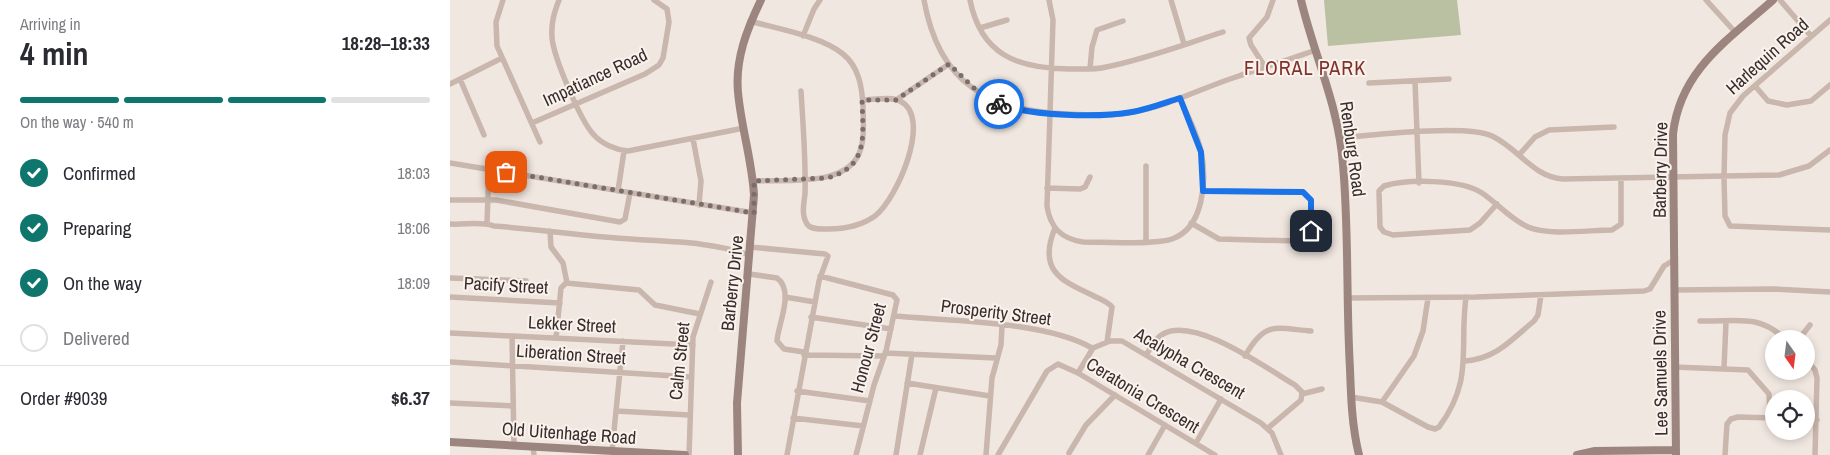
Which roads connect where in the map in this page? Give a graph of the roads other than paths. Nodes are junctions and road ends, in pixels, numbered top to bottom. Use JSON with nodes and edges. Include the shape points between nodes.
{"nodes":[{"id":1,"x":504,"y":0,"type":"edge"},
{"id":2,"x":560,"y":0,"type":"edge"},
{"id":3,"x":654,"y":0,"type":"edge"},
{"id":4,"x":761,"y":0,"type":"edge"},
{"id":5,"x":820,"y":0,"type":"edge"},
{"id":6,"x":924,"y":0,"type":"edge"},
{"id":7,"x":970,"y":0,"type":"edge"},
{"id":8,"x":1171,"y":0,"type":"edge"},
{"id":9,"x":1273,"y":0,"type":"edge"},
{"id":10,"x":1301,"y":0,"type":"edge"},
{"id":11,"x":1706,"y":0,"type":"edge"},
{"id":12,"x":1773,"y":0,"type":"edge"},
{"id":13,"x":1780,"y":0,"type":"edge"},
{"id":14,"x":1052,"y":1,"type":"edge"},
{"id":15,"x":1007,"y":20,"type":"dead end"},
{"id":16,"x":1123,"y":20,"type":"dead end"},
{"id":17,"x":1830,"y":20,"type":"edge"},
{"id":18,"x":750,"y":21,"type":"junction"},
{"id":19,"x":980,"y":28,"type":"junction"},
{"id":20,"x":1223,"y":32,"type":"dead end"},
{"id":21,"x":1736,"y":33,"type":"junction"},
{"id":22,"x":804,"y":36,"type":"junction"},
{"id":23,"x":1812,"y":36,"type":"junction"},
{"id":24,"x":1184,"y":44,"type":"junction"},
{"id":25,"x":1316,"y":50,"type":"junction"},
{"id":26,"x":502,"y":58,"type":"junction"},
{"id":27,"x":949,"y":64,"type":"junction"},
{"id":28,"x":1265,"y":67,"type":"junction"},
{"id":29,"x":1052,"y":68,"type":"junction"},
{"id":30,"x":1090,"y":69,"type":"junction"},
{"id":31,"x":460,"y":79,"type":"junction"},
{"id":32,"x":1449,"y":79,"type":"dead end"},
{"id":33,"x":1414,"y":81,"type":"junction"},
{"id":34,"x":1369,"y":83,"type":"dead end"},
{"id":35,"x":450,"y":84,"type":"edge"},
{"id":36,"x":1830,"y":85,"type":"edge"},
{"id":37,"x":1755,"y":86,"type":"junction"},
{"id":38,"x":801,"y":91,"type":"dead end"},
{"id":39,"x":1180,"y":98,"type":"junction"},
{"id":40,"x":862,"y":100,"type":"junction"},
{"id":41,"x":896,"y":100,"type":"junction"},
{"id":42,"x":577,"y":104,"type":"junction"},
{"id":43,"x":1050,"y":113,"type":"junction"},
{"id":44,"x":532,"y":123,"type":"junction"},
{"id":45,"x":1614,"y":127,"type":"dead end"},
{"id":46,"x":744,"y":128,"type":"junction"},
{"id":47,"x":1417,"y":132,"type":"junction"},
{"id":48,"x":484,"y":135,"type":"dead end"},
{"id":49,"x":1340,"y":138,"type":"junction"},
{"id":50,"x":693,"y":139,"type":"junction"},
{"id":51,"x":540,"y":142,"type":"dead end"},
{"id":52,"x":1830,"y":150,"type":"edge"},
{"id":53,"x":624,"y":151,"type":"junction"},
{"id":54,"x":1519,"y":155,"type":"junction"},
{"id":55,"x":450,"y":163,"type":"edge"},
{"id":56,"x":1146,"y":166,"type":"dead end"},
{"id":57,"x":489,"y":169,"type":"junction"},
{"id":58,"x":1090,"y":177,"type":"dead end"},
{"id":59,"x":805,"y":178,"type":"junction"},
{"id":60,"x":1673,"y":178,"type":"junction"},
{"id":61,"x":1724,"y":178,"type":"junction"},
{"id":62,"x":1621,"y":179,"type":"junction"},
{"id":63,"x":754,"y":181,"type":"junction"},
{"id":64,"x":1419,"y":183,"type":"junction"},
{"id":65,"x":1047,"y":188,"type":"junction"},
{"id":66,"x":618,"y":191,"type":"junction"},
{"id":67,"x":1203,"y":191,"type":"junction"},
{"id":68,"x":630,"y":193,"type":"junction"},
{"id":69,"x":488,"y":199,"type":"junction"},
{"id":70,"x":450,"y":200,"type":"edge"},
{"id":71,"x":699,"y":204,"type":"junction"},
{"id":72,"x":1497,"y":204,"type":"junction"},
{"id":73,"x":754,"y":213,"type":"junction"},
{"id":74,"x":487,"y":223,"type":"junction"},
{"id":75,"x":1190,"y":223,"type":"junction"},
{"id":76,"x":450,"y":224,"type":"edge"},
{"id":77,"x":1055,"y":228,"type":"junction"},
{"id":78,"x":1830,"y":230,"type":"edge"},
{"id":79,"x":550,"y":231,"type":"junction"},
{"id":80,"x":1146,"y":241,"type":"junction"},
{"id":81,"x":750,"y":251,"type":"junction"},
{"id":82,"x":1674,"y":260,"type":"junction"},
{"id":83,"x":749,"y":274,"type":"junction"},
{"id":84,"x":820,"y":276,"type":"junction"},
{"id":85,"x":450,"y":278,"type":"edge"},
{"id":86,"x":526,"y":281,"type":"dead end"},
{"id":87,"x":711,"y":282,"type":"dead end"},
{"id":88,"x":567,"y":283,"type":"junction"},
{"id":89,"x":1674,"y":290,"type":"junction"},
{"id":90,"x":1830,"y":292,"type":"edge"},
{"id":91,"x":1541,"y":295,"type":"junction"},
{"id":92,"x":785,"y":297,"type":"junction"},
{"id":93,"x":1466,"y":297,"type":"junction"},
{"id":94,"x":450,"y":298,"type":"edge"},
{"id":95,"x":1347,"y":298,"type":"junction"},
{"id":96,"x":1428,"y":298,"type":"junction"},
{"id":97,"x":814,"y":302,"type":"junction"},
{"id":98,"x":560,"y":303,"type":"junction"},
{"id":99,"x":700,"y":314,"type":"junction"},
{"id":100,"x":895,"y":316,"type":"junction"},
{"id":101,"x":812,"y":317,"type":"junction"},
{"id":102,"x":1700,"y":321,"type":"dead end"},
{"id":103,"x":1726,"y":322,"type":"junction"},
{"id":104,"x":1810,"y":325,"type":"dead end"},
{"id":105,"x":1002,"y":326,"type":"junction"},
{"id":106,"x":891,"y":329,"type":"junction"},
{"id":107,"x":1776,"y":330,"type":"edge"},
{"id":108,"x":1806,"y":330,"type":"edge"},
{"id":109,"x":1311,"y":331,"type":"dead end"},
{"id":110,"x":450,"y":333,"type":"edge"},
{"id":111,"x":512,"y":336,"type":"junction"},
{"id":112,"x":556,"y":338,"type":"junction"},
{"id":113,"x":623,"y":341,"type":"junction"},
{"id":114,"x":1107,"y":342,"type":"junction"},
{"id":115,"x":693,"y":345,"type":"junction"},
{"id":116,"x":1092,"y":348,"type":"junction"},
{"id":117,"x":804,"y":354,"type":"junction"},
{"id":118,"x":912,"y":354,"type":"junction"},
{"id":119,"x":884,"y":355,"type":"junction"},
{"id":120,"x":1146,"y":355,"type":"junction"},
{"id":121,"x":1245,"y":356,"type":"junction"},
{"id":122,"x":996,"y":358,"type":"junction"},
{"id":123,"x":1464,"y":361,"type":"junction"},
{"id":124,"x":450,"y":362,"type":"edge"},
{"id":125,"x":513,"y":366,"type":"junction"},
{"id":126,"x":1674,"y":368,"type":"junction"},
{"id":127,"x":1724,"y":368,"type":"junction"},
{"id":128,"x":620,"y":372,"type":"junction"},
{"id":129,"x":1815,"y":372,"type":"edge"},
{"id":130,"x":1078,"y":373,"type":"junction"},
{"id":131,"x":691,"y":377,"type":"junction"},
{"id":132,"x":908,"y":383,"type":"junction"},
{"id":133,"x":936,"y":388,"type":"junction"},
{"id":134,"x":1322,"y":389,"type":"dead end"},
{"id":135,"x":1766,"y":390,"type":"edge"},
{"id":136,"x":797,"y":391,"type":"junction"},
{"id":137,"x":1302,"y":394,"type":"junction"},
{"id":138,"x":1115,"y":395,"type":"junction"},
{"id":139,"x":990,"y":396,"type":"junction"},
{"id":140,"x":1351,"y":397,"type":"junction"},
{"id":141,"x":1221,"y":399,"type":"junction"},
{"id":142,"x":870,"y":401,"type":"junction"},
{"id":143,"x":1382,"y":402,"type":"junction"},
{"id":144,"x":450,"y":403,"type":"edge"},
{"id":145,"x":513,"y":406,"type":"junction"},
{"id":146,"x":616,"y":411,"type":"junction"},
{"id":147,"x":689,"y":415,"type":"junction"},
{"id":148,"x":793,"y":418,"type":"junction"},
{"id":149,"x":1765,"y":418,"type":"edge"},
{"id":150,"x":1817,"y":420,"type":"joint"},
{"id":151,"x":1165,"y":425,"type":"junction"},
{"id":152,"x":863,"y":426,"type":"junction"},
{"id":153,"x":1268,"y":428,"type":"junction"},
{"id":154,"x":450,"y":442,"type":"edge"},
{"id":155,"x":1196,"y":443,"type":"junction"},
{"id":156,"x":514,"y":445,"type":"junction"},
{"id":157,"x":533,"y":446,"type":"junction"},
{"id":158,"x":612,"y":451,"type":"junction"},
{"id":159,"x":622,"y":453,"type":"edge"},
{"id":160,"x":1069,"y":453,"type":"dead end"},
{"id":161,"x":1626,"y":453,"type":"edge"},
{"id":162,"x":1676,"y":453,"type":"edge"},
{"id":163,"x":534,"y":455,"type":"edge"},
{"id":164,"x":685,"y":455,"type":"edge"},
{"id":165,"x":689,"y":455,"type":"edge"},
{"id":166,"x":738,"y":455,"type":"edge"},
{"id":167,"x":787,"y":455,"type":"edge"},
{"id":168,"x":856,"y":455,"type":"edge"},
{"id":169,"x":896,"y":455,"type":"edge"},
{"id":170,"x":920,"y":455,"type":"edge"},
{"id":171,"x":986,"y":455,"type":"edge"},
{"id":172,"x":998,"y":455,"type":"edge"},
{"id":173,"x":1148,"y":455,"type":"edge"},
{"id":174,"x":1215,"y":455,"type":"edge"},
{"id":175,"x":1281,"y":455,"type":"edge"},
{"id":176,"x":1359,"y":455,"type":"edge"},
{"id":177,"x":1577,"y":455,"type":"edge"},
{"id":178,"x":1725,"y":455,"type":"edge"},
{"id":179,"x":1815,"y":455,"type":"edge"}],
"edges":[{"from":1,"to":26,"type":"street","via":[[495,32]]},
{"from":2,"to":42,"type":"street","via":[[553,14],[552,40],[555,55]]},
{"from":3,"to":42,"type":"street","name":"Impatiance Road","via":[[669,14],[659,65]]},
{"from":4,"to":18,"type":"street","name":"Barberry Drive"},
{"from":5,"to":22,"type":"street"},
{"from":6,"to":27,"type":"street","via":[[932,35]]},
{"from":7,"to":19,"type":"street"},
{"from":8,"to":24,"type":"street"},
{"from":9,"to":28,"type":"street","via":[[1267,17],[1249,38],[1250,45]]},
{"from":10,"to":25,"type":"street","name":"Renburg Road"},
{"from":11,"to":21,"type":"street"},
{"from":12,"to":21,"type":"street","name":"Barberry Drive"},
{"from":13,"to":23,"type":"street"},
{"from":14,"to":29,"type":"street"},
{"from":15,"to":19,"type":"street"},
{"from":16,"to":30,"type":"street","via":[[1097,30]]},
{"from":17,"to":23,"type":"street","name":"Harlequin Road"},
{"from":18,"to":22,"type":"street"},
{"from":18,"to":46,"type":"street","name":"Barberry Drive","via":[[738,71]]},
{"from":19,"to":29,"type":"street","via":[[1002,55],[1020,63]]},
{"from":20,"to":24,"type":"street"},
{"from":21,"to":60,"type":"street","name":"Barberry Drive","via":[[1700,66],[1684,92],[1674,125]]},
{"from":22,"to":40,"type":"street","via":[[848,58],[860,79]]},
{"from":23,"to":37,"type":"street","name":"Harlequin Road"},
{"from":24,"to":30,"type":"street"},
{"from":25,"to":28,"type":"street"},
{"from":25,"to":49,"type":"street","name":"Renburg Road"},
{"from":26,"to":31,"type":"street"},
{"from":26,"to":44,"type":"street"},
{"from":27,"to":41,"type":"street"},
{"from":27,"to":43,"type":"street","via":[[960,78],[994,101],[1031,112]]},
{"from":28,"to":39,"type":"street"},
{"from":29,"to":30,"type":"street"},
{"from":29,"to":43,"type":"street"},
{"from":31,"to":35,"type":"street"},
{"from":31,"to":48,"type":"street"},
{"from":32,"to":33,"type":"street"},
{"from":33,"to":34,"type":"street"},
{"from":33,"to":47,"type":"street"},
{"from":36,"to":37,"type":"street","via":[[1811,101],[1786,105],[1768,101]]},
{"from":37,"to":61,"type":"street","name":"Harlequin Road","via":[[1735,104],[1727,122]]},
{"from":38,"to":59,"type":"street"},
{"from":39,"to":43,"type":"street","via":[[1148,109],[1118,114]]},
{"from":39,"to":67,"type":"street","via":[[1201,152]]},
{"from":40,"to":41,"type":"street"},
{"from":40,"to":59,"type":"street","via":[[863,138],[857,158],[846,171],[837,175]]},
{"from":41,"to":59,"type":"street","via":[[910,112],[911,145],[900,183],[876,214],[851,227],[811,228],[804,218]]},
{"from":42,"to":44,"type":"street","name":"Impatiance Road"},
{"from":42,"to":53,"type":"street","via":[[593,134],[611,147]]},
{"from":43,"to":65,"type":"street"},
{"from":44,"to":51,"type":"street"},
{"from":45,"to":54,"type":"street","via":[[1549,130],[1535,137]]},
{"from":46,"to":50,"type":"street"},
{"from":46,"to":63,"type":"street","name":"Barberry Drive"},
{"from":47,"to":49,"type":"street"},
{"from":47,"to":54,"type":"street","via":[[1488,134]]},
{"from":47,"to":64,"type":"street"},
{"from":49,"to":95,"type":"street","name":"Renburg Road","via":[[1346,212]]},
{"from":50,"to":53,"type":"street"},
{"from":50,"to":71,"type":"street","via":[[701,181]]},
{"from":52,"to":61,"type":"street","via":[[1809,166],[1779,175]]},
{"from":53,"to":66,"type":"street"},
{"from":54,"to":62,"type":"street","via":[[1536,170],[1556,179]]},
{"from":55,"to":57,"type":"street"},
{"from":56,"to":80,"type":"street"},
{"from":57,"to":66,"type":"street"},
{"from":57,"to":69,"type":"street"},
{"from":58,"to":65,"type":"street","via":[[1085,187],[1080,189]]},
{"from":59,"to":63,"type":"street"},
{"from":60,"to":61,"type":"street"},
{"from":60,"to":62,"type":"street"},
{"from":60,"to":82,"type":"street","name":"Barberry Drive"},
{"from":61,"to":78,"type":"street","name":"Harlequin Road","via":[[1725,216],[1730,226]]},
{"from":62,"to":72,"type":"street","via":[[1621,224],[1612,230],[1534,229],[1519,222]]},
{"from":63,"to":73,"type":"street","name":"Barberry Drive"},
{"from":64,"to":72,"type":"street","via":[[1468,186]]},
{"from":64,"to":72,"type":"street","via":[[1387,185],[1379,191],[1380,227],[1384,232],[1470,230]]},
{"from":65,"to":77,"type":"street","via":[[1048,214]]},
{"from":66,"to":68,"type":"street"},
{"from":67,"to":75,"type":"street"},
{"from":67,"to":75,"type":"street","via":[[1303,192],[1311,200],[1311,231],[1305,239],[1296,241],[1225,240],[1212,237]]},
{"from":68,"to":69,"type":"street","via":[[625,219],[620,222]]},
{"from":68,"to":71,"type":"street"},
{"from":69,"to":70,"type":"street"},
{"from":69,"to":74,"type":"street"},
{"from":71,"to":73,"type":"street"},
{"from":73,"to":81,"type":"street","name":"Barberry Drive"},
{"from":74,"to":76,"type":"street"},
{"from":74,"to":79,"type":"street"},
{"from":75,"to":80,"type":"street","via":[[1172,240]]},
{"from":77,"to":80,"type":"street","via":[[1074,241]]},
{"from":77,"to":114,"type":"street","via":[[1049,257],[1052,267],[1064,282],[1106,301],[1112,307]]},
{"from":79,"to":81,"type":"street"},
{"from":79,"to":88,"type":"street","via":[[551,247],[563,263]]},
{"from":81,"to":83,"type":"street","name":"Barberry Drive"},
{"from":81,"to":84,"type":"street","via":[[826,254],[827,260]]},
{"from":82,"to":89,"type":"street","name":"Barberry Drive"},
{"from":82,"to":91,"type":"street","via":[[1664,266],[1650,289],[1644,291]]},
{"from":83,"to":92,"type":"street","via":[[778,278],[783,284]]},
{"from":83,"to":166,"type":"street","name":"Barberry Drive","via":[[737,403]]},
{"from":84,"to":97,"type":"street"},
{"from":84,"to":100,"type":"street","name":"Honour Street","via":[[893,295],[897,300]]},
{"from":85,"to":86,"type":"street"},
{"from":87,"to":99,"type":"street","name":"Calm Street"},
{"from":88,"to":98,"type":"street","via":[[562,287]]},
{"from":88,"to":99,"type":"street","via":[[639,290],[655,305]]},
{"from":89,"to":90,"type":"street"},
{"from":89,"to":126,"type":"street","name":"Lee Samuels Drive"},
{"from":91,"to":93,"type":"street"},
{"from":91,"to":123,"type":"street","via":[[1534,322],[1494,354]]},
{"from":92,"to":97,"type":"street"},
{"from":92,"to":117,"type":"street","via":[[778,341],[784,349]]},
{"from":93,"to":96,"type":"street"},
{"from":93,"to":123,"type":"street"},
{"from":94,"to":98,"type":"street","name":"Pacify Street"},
{"from":95,"to":96,"type":"street"},
{"from":95,"to":140,"type":"street","name":"Renburg Road"},
{"from":96,"to":143,"type":"street","via":[[1424,331],[1414,356]]},
{"from":97,"to":101,"type":"street"},
{"from":98,"to":112,"type":"street"},
{"from":99,"to":115,"type":"street","name":"Calm Street"},
{"from":100,"to":105,"type":"street","name":"Prosperity Street"},
{"from":100,"to":106,"type":"street","name":"Honour Street"},
{"from":101,"to":106,"type":"street"},
{"from":101,"to":117,"type":"street"},
{"from":102,"to":103,"type":"street"},
{"from":103,"to":107,"type":"street","via":[[1752,320]]},
{"from":103,"to":127,"type":"street"},
{"from":104,"to":108,"type":"street"},
{"from":105,"to":116,"type":"street","name":"Prosperity Street","via":[[1042,331]]},
{"from":105,"to":122,"type":"street","via":[[1001,345]]},
{"from":106,"to":119,"type":"street","name":"Honour Street"},
{"from":109,"to":121,"type":"street","via":[[1265,331],[1256,336]]},
{"from":110,"to":111,"type":"street","name":"Lekker Street"},
{"from":111,"to":112,"type":"street","name":"Lekker Street"},
{"from":111,"to":125,"type":"street"},
{"from":112,"to":113,"type":"street","name":"Lekker Street"},
{"from":113,"to":115,"type":"street","name":"Lekker Street"},
{"from":113,"to":128,"type":"street"},
{"from":114,"to":116,"type":"street","name":"Acalypha Crescent"},
{"from":114,"to":120,"type":"street","name":"Acalypha Crescent","via":[[1122,341]]},
{"from":115,"to":131,"type":"street","name":"Calm Street"},
{"from":116,"to":130,"type":"street"},
{"from":117,"to":119,"type":"street"},
{"from":117,"to":136,"type":"street"},
{"from":118,"to":119,"type":"street"},
{"from":118,"to":122,"type":"street"},
{"from":118,"to":132,"type":"street"},
{"from":119,"to":142,"type":"street","name":"Honour Street"},
{"from":120,"to":121,"type":"street","via":[[1162,334],[1182,331],[1208,335]]},
{"from":120,"to":141,"type":"street","name":"Acalypha Crescent"},
{"from":121,"to":137,"type":"street","via":[[1295,385]]},
{"from":122,"to":139,"type":"street"},
{"from":123,"to":143,"type":"street","via":[[1460,390],[1437,428],[1428,427]]},
{"from":124,"to":125,"type":"street","name":"Liberation Street"},
{"from":125,"to":128,"type":"street","name":"Liberation Street"},
{"from":125,"to":145,"type":"street"},
{"from":126,"to":127,"type":"street"},
{"from":126,"to":162,"type":"street","name":"Lee Samuels Drive"},
{"from":127,"to":135,"type":"street","via":[[1745,369],[1754,374]]},
{"from":128,"to":131,"type":"street","name":"Liberation Street"},
{"from":128,"to":146,"type":"street"},
{"from":129,"to":150,"type":"street"},
{"from":130,"to":138,"type":"street","name":"Ceratonia Crescent"},
{"from":130,"to":172,"type":"street","name":"Ceratonia Crescent","via":[[1064,365],[1054,365],[1048,371]]},
{"from":131,"to":147,"type":"street","name":"Calm Street"},
{"from":132,"to":133,"type":"street"},
{"from":132,"to":169,"type":"street"},
{"from":133,"to":139,"type":"street"},
{"from":133,"to":170,"type":"street"},
{"from":134,"to":137,"type":"street"},
{"from":136,"to":142,"type":"street"},
{"from":136,"to":148,"type":"street"},
{"from":137,"to":153,"type":"street","via":[[1297,404]]},
{"from":138,"to":151,"type":"street","name":"Ceratonia Crescent"},
{"from":138,"to":160,"type":"street","via":[[1086,425]]},
{"from":139,"to":171,"type":"street"},
{"from":140,"to":143,"type":"street"},
{"from":140,"to":176,"type":"street","name":"Renburg Road"},
{"from":141,"to":153,"type":"street","name":"Acalypha Crescent"},
{"from":141,"to":155,"type":"street"},
{"from":142,"to":152,"type":"street","name":"Honour Street"},
{"from":144,"to":145,"type":"street"},
{"from":145,"to":156,"type":"street"},
{"from":146,"to":147,"type":"street","name":"Calm Street"},
{"from":146,"to":158,"type":"street"},
{"from":147,"to":165,"type":"street","name":"Calm Street"},
{"from":148,"to":152,"type":"street"},
{"from":148,"to":167,"type":"street"},
{"from":149,"to":178,"type":"street","via":[[1731,419],[1727,424]]},
{"from":150,"to":179,"type":"street"},
{"from":151,"to":155,"type":"street","name":"Ceratonia Crescent"},
{"from":151,"to":173,"type":"street"},
{"from":152,"to":168,"type":"street","name":"Honour Street"},
{"from":153,"to":175,"type":"street"},
{"from":154,"to":156,"type":"street","name":"Old Uitenhage Road"},
{"from":155,"to":174,"type":"street","name":"Ceratonia Crescent"},
{"from":156,"to":157,"type":"street","name":"Old Uitenhage Road"},
{"from":157,"to":158,"type":"street","name":"Old Uitenhage Road"},
{"from":157,"to":163,"type":"street"},
{"from":158,"to":159,"type":"street","name":"Old Uitenhage Road"},
{"from":159,"to":164,"type":"street","name":"Old Uitenhage Road"},
{"from":161,"to":162,"type":"street"},
{"from":161,"to":177,"type":"street","via":[[1595,451]]}]}
